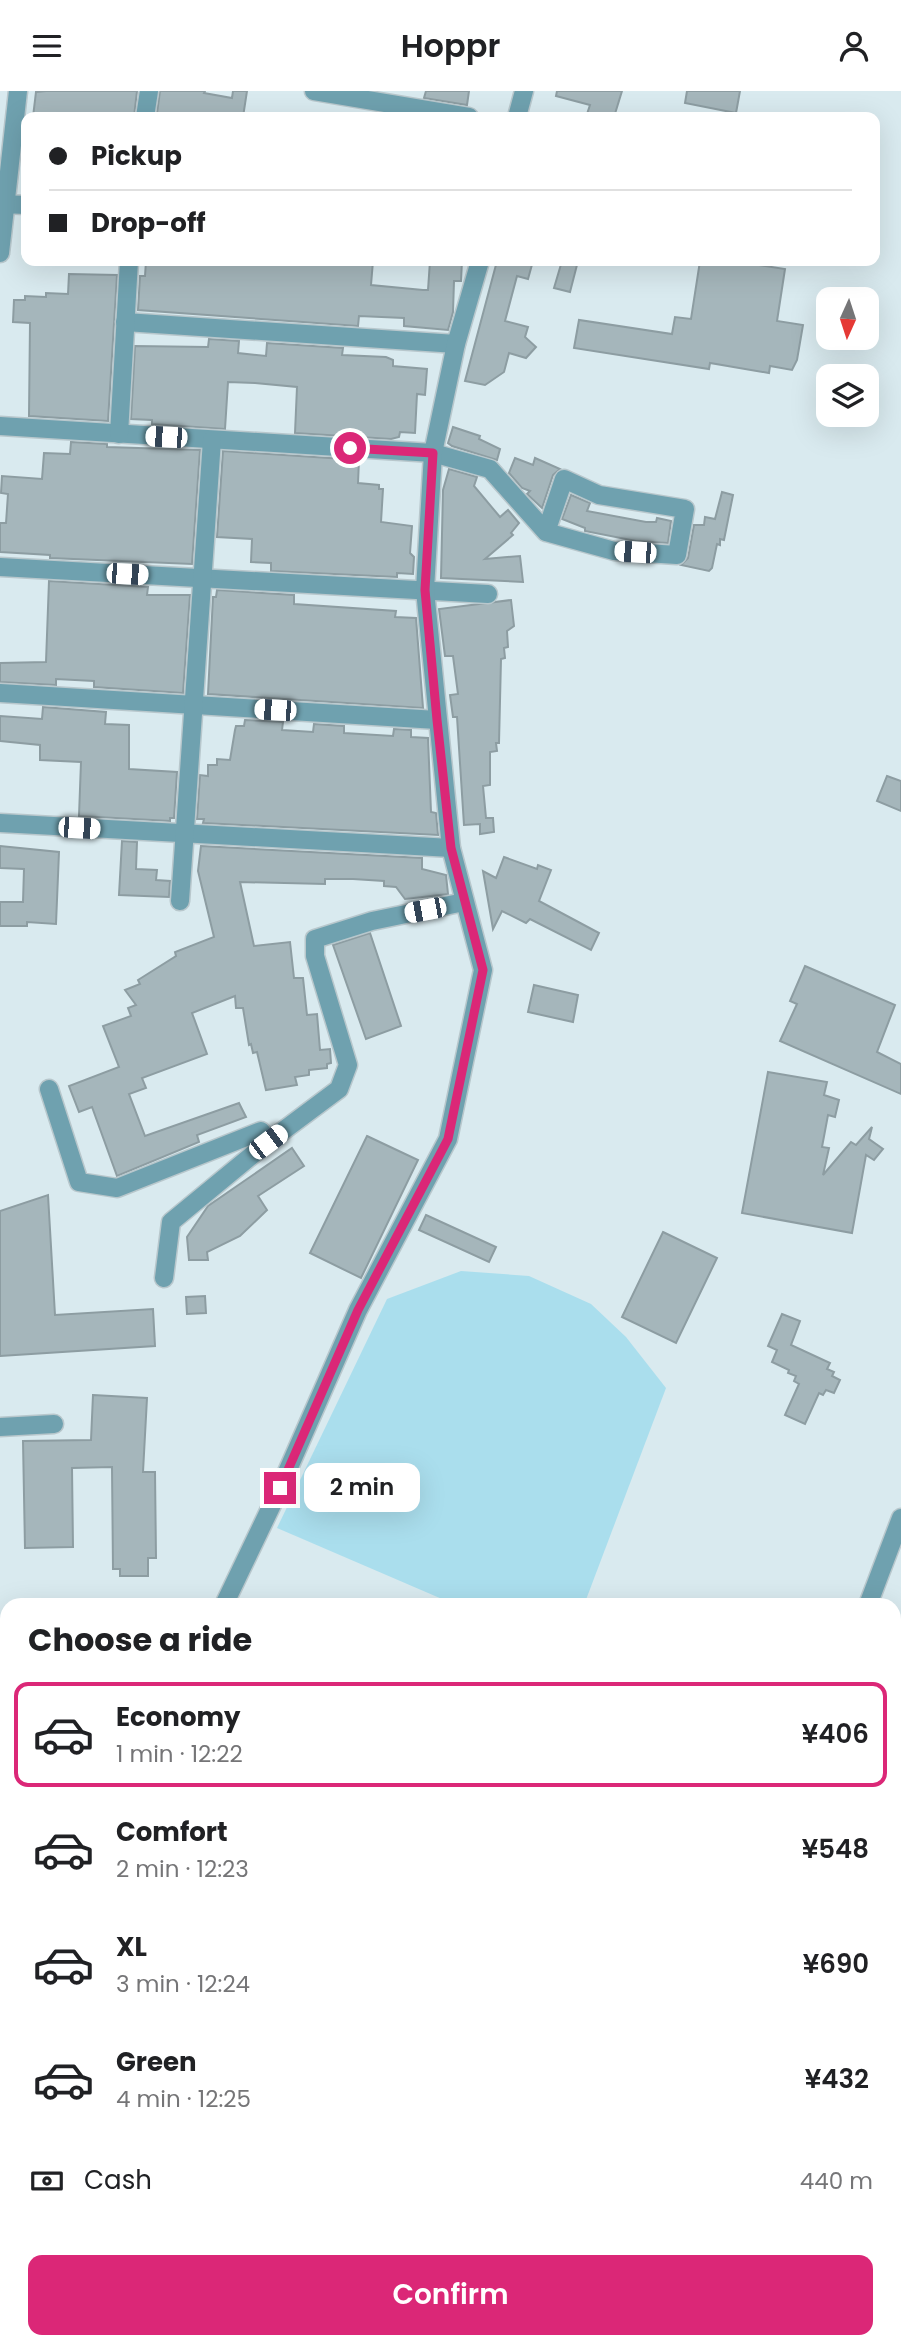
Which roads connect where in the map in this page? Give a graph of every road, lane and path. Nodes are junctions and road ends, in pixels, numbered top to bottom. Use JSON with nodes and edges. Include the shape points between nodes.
{"nodes":[{"id":1,"x":18,"y":91,"type":"edge"},
{"id":2,"x":149,"y":91,"type":"edge"},
{"id":3,"x":314,"y":91,"type":"edge"},
{"id":4,"x":524,"y":91,"type":"edge"},
{"id":5,"x":146,"y":112,"type":"edge"},
{"id":6,"x":439,"y":112,"type":"edge"},
{"id":7,"x":518,"y":112,"type":"edge"},
{"id":8,"x":2,"y":204,"type":"edge"},
{"id":9,"x":21,"y":205,"type":"edge"},
{"id":10,"x":0,"y":253,"type":"edge"},
{"id":11,"x":129,"y":266,"type":"edge"},
{"id":12,"x":479,"y":266,"type":"edge"},
{"id":13,"x":125,"y":322,"type":"junction"},
{"id":14,"x":456,"y":344,"type":"junction"},
{"id":15,"x":0,"y":426,"type":"edge"},
{"id":16,"x":119,"y":434,"type":"junction"},
{"id":17,"x":212,"y":440,"type":"junction"},
{"id":18,"x":433,"y":453,"type":"junction"},
{"id":19,"x":546,"y":532,"type":"junction"},
{"id":20,"x":0,"y":567,"type":"edge"},
{"id":21,"x":202,"y":578,"type":"junction"},
{"id":22,"x":425,"y":590,"type":"junction"},
{"id":23,"x":488,"y":594,"type":"dead end"},
{"id":24,"x":0,"y":693,"type":"edge"},
{"id":25,"x":194,"y":705,"type":"junction"},
{"id":26,"x":437,"y":720,"type":"junction"},
{"id":27,"x":0,"y":823,"type":"edge"},
{"id":28,"x":185,"y":834,"type":"junction"},
{"id":29,"x":451,"y":848,"type":"junction"},
{"id":30,"x":180,"y":901,"type":"dead end"},
{"id":31,"x":464,"y":902,"type":"junction"},
{"id":32,"x":49,"y":1089,"type":"dead end"},
{"id":33,"x":268,"y":1142,"type":"junction"},
{"id":34,"x":164,"y":1278,"type":"dead end"},
{"id":35,"x":54,"y":1424,"type":"dead end"},
{"id":36,"x":0,"y":1427,"type":"edge"},
{"id":37,"x":901,"y":1518,"type":"edge"},
{"id":38,"x":228,"y":1598,"type":"edge"},
{"id":39,"x":871,"y":1598,"type":"edge"}],
"edges":[{"from":1,"to":8,"type":"street"},
{"from":2,"to":5,"type":"street"},
{"from":3,"to":6,"type":"street"},
{"from":4,"to":7,"type":"street"},
{"from":8,"to":9,"type":"street"},
{"from":8,"to":10,"type":"street"},
{"from":11,"to":13,"type":"street"},
{"from":12,"to":14,"type":"street"},
{"from":13,"to":14,"type":"street"},
{"from":13,"to":16,"type":"street"},
{"from":14,"to":18,"type":"street"},
{"from":15,"to":16,"type":"street"},
{"from":16,"to":17,"type":"street"},
{"from":17,"to":18,"type":"street"},
{"from":17,"to":21,"type":"street"},
{"from":18,"to":19,"type":"street","via":[[490,469]]},
{"from":18,"to":22,"type":"street"},
{"from":19,"to":19,"type":"street","via":[[564,479],[599,495],[685,509],[677,555],[614,551]]},
{"from":20,"to":21,"type":"street"},
{"from":21,"to":22,"type":"street"},
{"from":21,"to":25,"type":"street"},
{"from":22,"to":23,"type":"street"},
{"from":22,"to":26,"type":"street"},
{"from":24,"to":25,"type":"street"},
{"from":25,"to":26,"type":"street"},
{"from":25,"to":28,"type":"street"},
{"from":26,"to":29,"type":"street"},
{"from":27,"to":28,"type":"street"},
{"from":28,"to":29,"type":"street"},
{"from":28,"to":30,"type":"street"},
{"from":29,"to":31,"type":"street"},
{"from":31,"to":33,"type":"street","via":[[372,921],[315,939],[348,1065],[340,1089]]},
{"from":31,"to":38,"type":"street","via":[[483,970],[448,1139],[358,1310]]},
{"from":32,"to":33,"type":"street","via":[[79,1182],[117,1188],[261,1131]]},
{"from":33,"to":34,"type":"street","via":[[171,1221]]},
{"from":35,"to":36,"type":"street"},
{"from":37,"to":39,"type":"street"}]}
